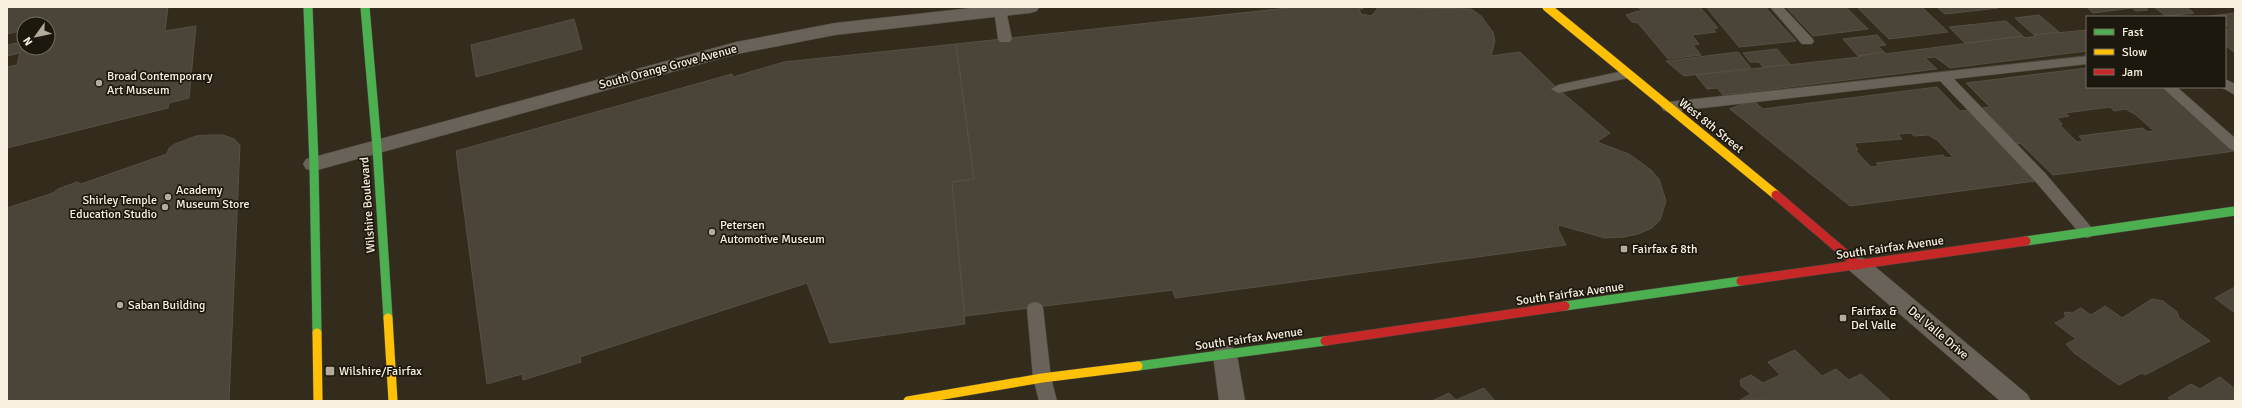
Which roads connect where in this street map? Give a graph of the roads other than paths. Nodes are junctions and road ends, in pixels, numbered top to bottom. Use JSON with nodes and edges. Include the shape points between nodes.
{"nodes":[{"id":1,"x":308,"y":7,"type":"edge"},
{"id":2,"x":364,"y":7,"type":"edge"},
{"id":3,"x":1030,"y":7,"type":"edge"},
{"id":4,"x":1547,"y":7,"type":"edge"},
{"id":5,"x":1776,"y":7,"type":"edge"},
{"id":6,"x":1000,"y":10,"type":"junction"},
{"id":7,"x":1005,"y":39,"type":"dead end"},
{"id":8,"x":1807,"y":41,"type":"dead end"},
{"id":9,"x":2086,"y":60,"type":"edge"},
{"id":10,"x":1628,"y":74,"type":"junction"},
{"id":11,"x":1944,"y":77,"type":"junction"},
{"id":12,"x":2226,"y":84,"type":"edge"},
{"id":13,"x":2170,"y":88,"type":"edge"},
{"id":14,"x":1558,"y":89,"type":"dead end"},
{"id":15,"x":2235,"y":91,"type":"edge"},
{"id":16,"x":1668,"y":107,"type":"junction"},
{"id":17,"x":2235,"y":146,"type":"edge"},
{"id":18,"x":377,"y":147,"type":"junction"},
{"id":19,"x":314,"y":164,"type":"junction"},
{"id":20,"x":2235,"y":211,"type":"edge"},
{"id":21,"x":2087,"y":232,"type":"junction"},
{"id":22,"x":1858,"y":265,"type":"junction"},
{"id":23,"x":1035,"y":308,"type":"dead end"},
{"id":24,"x":1225,"y":355,"type":"junction"},
{"id":25,"x":1042,"y":378,"type":"junction"},
{"id":26,"x":318,"y":401,"type":"edge"},
{"id":27,"x":393,"y":401,"type":"edge"},
{"id":28,"x":908,"y":401,"type":"edge"},
{"id":29,"x":1048,"y":401,"type":"edge"},
{"id":30,"x":1232,"y":401,"type":"edge"},
{"id":31,"x":2018,"y":401,"type":"edge"}],
"edges":[{"from":1,"to":19,"type":"main road"},
{"from":2,"to":18,"type":"main road","name":"Wilshire Boulevard"},
{"from":3,"to":6,"type":"street","name":"South Orange Grove Avenue"},
{"from":4,"to":10,"type":"main road","name":"West 8th Street"},
{"from":5,"to":8,"type":"lane"},
{"from":6,"to":7,"type":"lane"},
{"from":6,"to":18,"type":"street","name":"South Orange Grove Avenue","via":[[835,29],[736,48]]},
{"from":9,"to":11,"type":"lane"},
{"from":10,"to":14,"type":"lane"},
{"from":10,"to":16,"type":"main road","name":"West 8th Street"},
{"from":11,"to":16,"type":"lane"},
{"from":11,"to":21,"type":"lane","via":[[2040,176]]},
{"from":12,"to":15,"type":"lane"},
{"from":13,"to":17,"type":"lane"},
{"from":16,"to":22,"type":"main road","name":"West 8th Street"},
{"from":18,"to":19,"type":"street","name":"South Orange Grove Avenue"},
{"from":18,"to":27,"type":"main road","name":"Wilshire Boulevard"},
{"from":19,"to":26,"type":"main road"},
{"from":20,"to":21,"type":"main road","name":"South Fairfax Avenue"},
{"from":21,"to":22,"type":"main road","name":"South Fairfax Avenue"},
{"from":22,"to":24,"type":"main road","name":"South Fairfax Avenue"},
{"from":22,"to":31,"type":"street","name":"Del Valle Drive"},
{"from":23,"to":25,"type":"lane"},
{"from":24,"to":25,"type":"main road","name":"South Fairfax Avenue"},
{"from":24,"to":30,"type":"street"},
{"from":25,"to":28,"type":"main road","name":"South Fairfax Avenue"},
{"from":25,"to":29,"type":"lane"}]}
